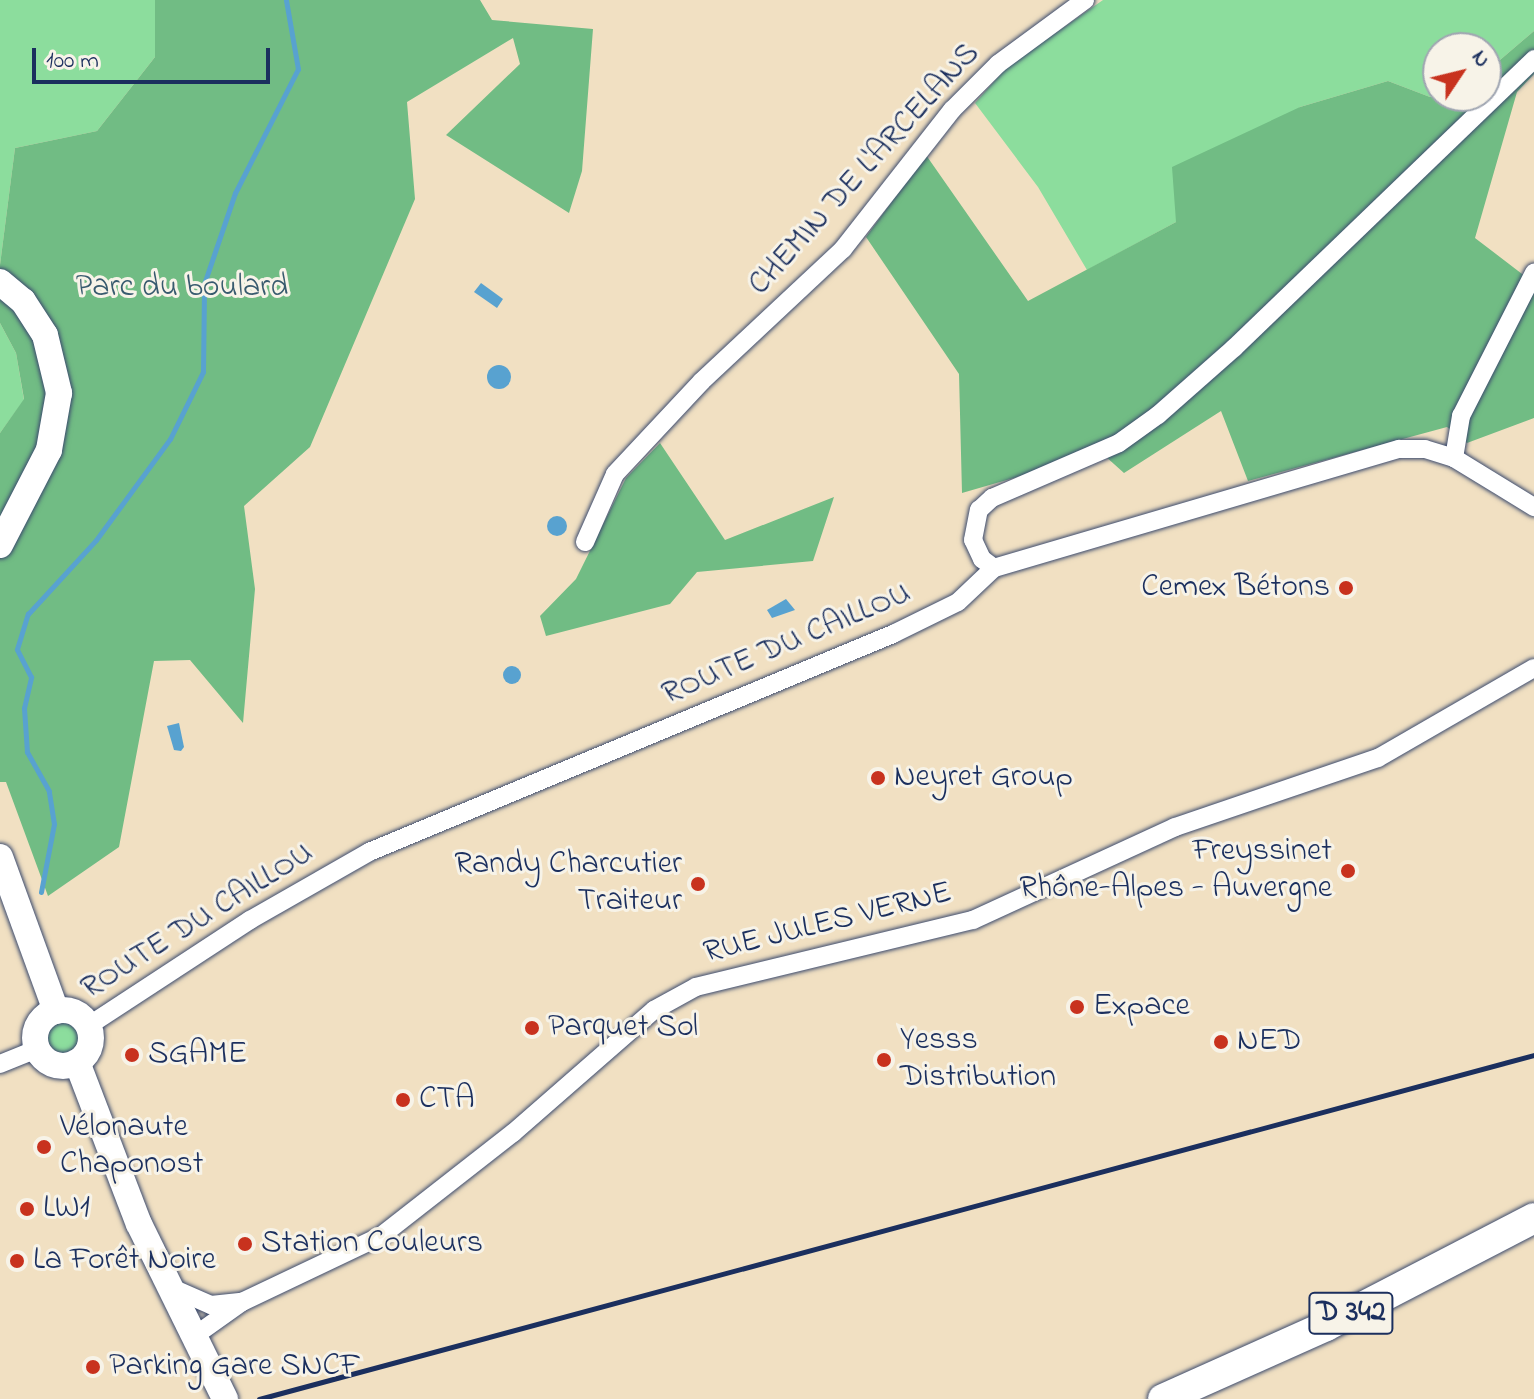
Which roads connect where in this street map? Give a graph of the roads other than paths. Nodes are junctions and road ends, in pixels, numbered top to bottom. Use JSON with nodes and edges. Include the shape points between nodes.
{"nodes":[{"id":1,"x":1085,"y":0,"type":"edge"},
{"id":2,"x":1534,"y":59,"type":"edge"},
{"id":3,"x":1534,"y":273,"type":"edge"},
{"id":4,"x":0,"y":282,"type":"edge"},
{"id":5,"x":1454,"y":458,"type":"junction"},
{"id":6,"x":1534,"y":507,"type":"edge"},
{"id":7,"x":585,"y":542,"type":"dead end"},
{"id":8,"x":0,"y":545,"type":"edge"},
{"id":9,"x":994,"y":568,"type":"junction"},
{"id":10,"x":1534,"y":668,"type":"edge"},
{"id":11,"x":0,"y":857,"type":"edge"},
{"id":12,"x":56,"y":1011,"type":"junction"},
{"id":13,"x":88,"y":1026,"type":"junction"},
{"id":14,"x":37,"y":1049,"type":"junction"},
{"id":15,"x":77,"y":1062,"type":"junction"},
{"id":16,"x":0,"y":1064,"type":"edge"},
{"id":17,"x":1534,"y":1218,"type":"edge"},
{"id":18,"x":139,"y":1224,"type":"junction"},
{"id":19,"x":1534,"y":1237,"type":"edge"},
{"id":20,"x":172,"y":1288,"type":"junction"},
{"id":21,"x":242,"y":1302,"type":"junction"},
{"id":22,"x":193,"y":1337,"type":"junction"},
{"id":23,"x":210,"y":1399,"type":"edge"},
{"id":24,"x":225,"y":1399,"type":"edge"},
{"id":25,"x":1163,"y":1399,"type":"edge"},
{"id":26,"x":1207,"y":1399,"type":"edge"}],
"edges":[{"from":1,"to":7,"type":"street","name":"CHEMIN DE L'ARCELANS","via":[[998,64],[952,110],[843,249],[702,381],[615,474]]},
{"from":2,"to":9,"type":"street","via":[[1158,415],[1119,443],[992,498],[979,510],[973,540],[982,559]]},
{"from":3,"to":5,"type":"street","via":[[1461,416]]},
{"from":4,"to":8,"type":"main road","via":[[23,301],[45,335],[59,393],[49,450]]},
{"from":5,"to":6,"type":"street","name":"ROUTE DU CAILLOU"},
{"from":5,"to":9,"type":"street","name":"ROUTE DU CAILLOU","via":[[1425,449],[1379,452]]},
{"from":9,"to":13,"type":"street","name":"ROUTE DU CAILLOU","via":[[958,602],[893,634],[369,852]]},
{"from":10,"to":21,"type":"street","name":"RUE JULES VERNE","via":[[1378,758],[1175,827],[973,920],[696,987],[654,1010],[513,1133],[381,1236]]},
{"from":11,"to":12,"type":"main road"},
{"from":12,"to":13,"type":"main road","via":[[75,1013]]},
{"from":12,"to":14,"type":"main road","via":[[36,1030]]},
{"from":13,"to":15,"type":"main road","via":[[90,1042]]},
{"from":14,"to":15,"type":"main road","via":[[55,1065]]},
{"from":14,"to":16,"type":"street"},
{"from":15,"to":18,"type":"main road"},
{"from":17,"to":25,"type":"main road","number":"D 342","via":[[1326,1326]]},
{"from":18,"to":20,"type":"main road"},
{"from":18,"to":23,"type":"main road","via":[[142,1252]]},
{"from":19,"to":26,"type":"main road","number":"D 342","via":[[1331,1343]]},
{"from":20,"to":21,"type":"street","via":[[211,1305]]},
{"from":20,"to":22,"type":"main road"},
{"from":21,"to":22,"type":"street","name":"RUE JULES VERNE"},
{"from":22,"to":24,"type":"main road"}]}
